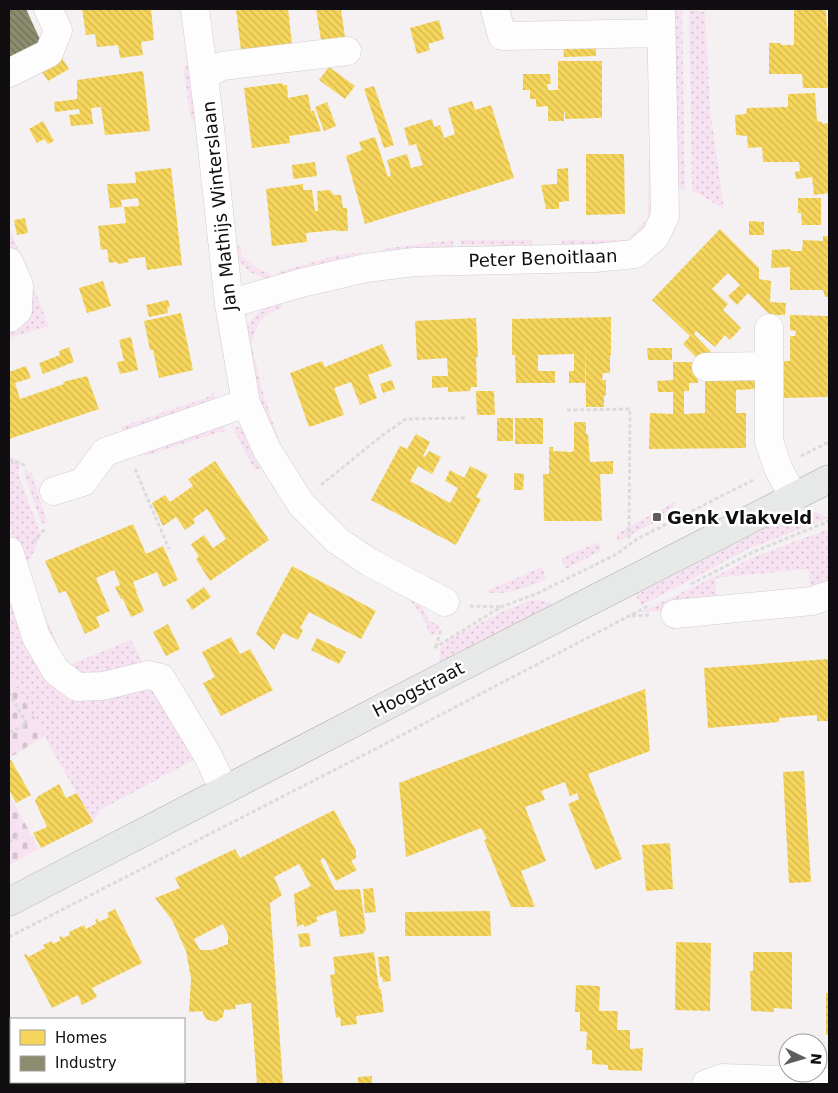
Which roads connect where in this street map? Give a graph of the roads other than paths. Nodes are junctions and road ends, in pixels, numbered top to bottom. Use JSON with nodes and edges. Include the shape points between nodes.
{"nodes":[{"id":1,"x":48,"y":9,"type":"edge"},
{"id":2,"x":195,"y":9,"type":"edge"},
{"id":3,"x":495,"y":9,"type":"edge"},
{"id":4,"x":661,"y":21,"type":"edge"},
{"id":5,"x":347,"y":51,"type":"dead end"},
{"id":6,"x":9,"y":73,"type":"edge"},
{"id":7,"x":204,"y":75,"type":"junction"},
{"id":8,"x":9,"y":262,"type":"edge"},
{"id":9,"x":229,"y":304,"type":"junction"},
{"id":10,"x":9,"y":318,"type":"edge"},
{"id":11,"x":769,"y":328,"type":"dead end"},
{"id":12,"x":768,"y":366,"type":"junction"},
{"id":13,"x":706,"y":367,"type":"dead end"},
{"id":14,"x":246,"y":403,"type":"junction"},
{"id":15,"x":829,"y":481,"type":"edge"},
{"id":16,"x":54,"y":491,"type":"dead end"},
{"id":17,"x":794,"y":498,"type":"junction"},
{"id":18,"x":9,"y":551,"type":"edge"},
{"id":19,"x":829,"y":595,"type":"edge"},
{"id":20,"x":445,"y":602,"type":"dead end"},
{"id":21,"x":665,"y":609,"type":"road end"},
{"id":22,"x":224,"y":790,"type":"junction"},
{"id":23,"x":9,"y":902,"type":"edge"},
{"id":24,"x":829,"y":1082,"type":"edge"},
{"id":25,"x":706,"y":1084,"type":"edge"}],
"edges":[{"from":1,"to":6,"type":"street","via":[[58,30],[49,53]]},
{"from":2,"to":7,"type":"street","name":"Jan Mathijs Winterslaan"},
{"from":3,"to":4,"type":"street","via":[[502,36]]},
{"from":4,"to":9,"type":"street","name":"Peter Benoitlaan","via":[[665,216],[655,237],[635,254],[404,263],[301,283]]},
{"from":5,"to":7,"type":"street","via":[[222,66]]},
{"from":7,"to":9,"type":"street","name":"Jan Mathijs Winterslaan"},
{"from":8,"to":10,"type":"street","via":[[19,285],[18,310]]},
{"from":9,"to":14,"type":"street","name":"Jan Mathijs Winterslaan"},
{"from":11,"to":12,"type":"street"},
{"from":12,"to":13,"type":"street"},
{"from":12,"to":17,"type":"street","via":[[769,441],[778,468]]},
{"from":14,"to":16,"type":"street","via":[[105,452],[83,482]]},
{"from":14,"to":20,"type":"street","name":"Jan Mathijs Winterslaan","via":[[267,450],[301,504],[338,541],[369,562]]},
{"from":15,"to":17,"type":"main road","name":"Hoogstraat"},
{"from":17,"to":22,"type":"main road","name":"Hoogstraat"},
{"from":18,"to":22,"type":"street","via":[[36,637],[56,671],[76,687],[103,686],[148,675],[161,678],[208,756]]},
{"from":19,"to":21,"type":"street","via":[[812,601]]},
{"from":22,"to":23,"type":"main road","name":"Hoogstraat"},
{"from":24,"to":25,"type":"street","via":[[723,1078]]}]}
